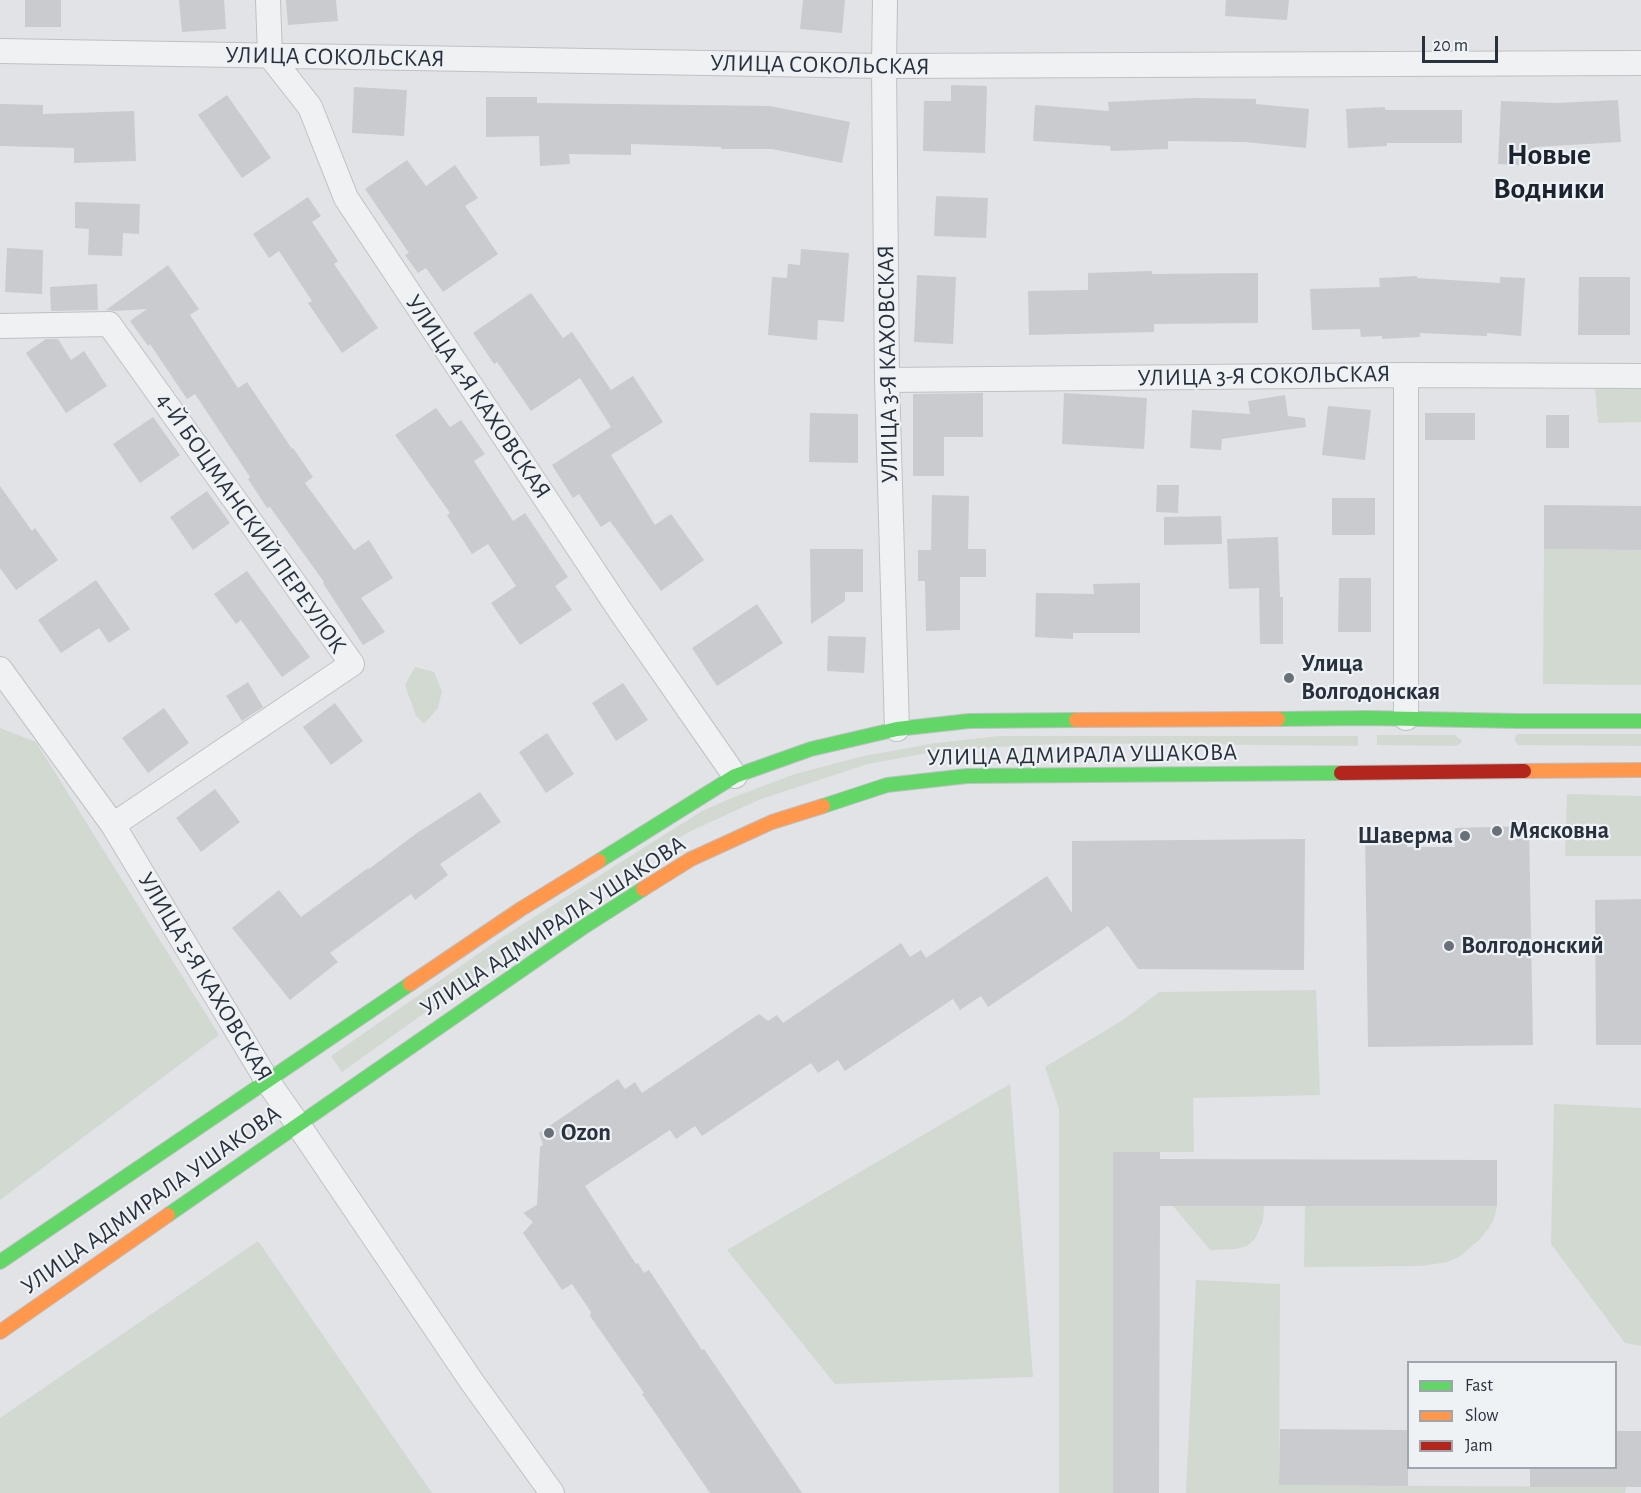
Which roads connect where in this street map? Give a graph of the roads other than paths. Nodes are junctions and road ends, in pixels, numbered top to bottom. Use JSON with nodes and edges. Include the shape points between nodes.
{"nodes":[{"id":1,"x":268,"y":0,"type":"edge"},
{"id":2,"x":885,"y":0,"type":"edge"},
{"id":3,"x":0,"y":51,"type":"edge"},
{"id":4,"x":270,"y":56,"type":"junction"},
{"id":5,"x":1641,"y":63,"type":"edge"},
{"id":6,"x":884,"y":66,"type":"junction"},
{"id":7,"x":0,"y":326,"type":"edge"},
{"id":8,"x":1406,"y":375,"type":"junction"},
{"id":9,"x":1641,"y":376,"type":"edge"},
{"id":10,"x":887,"y":380,"type":"junction"},
{"id":11,"x":0,"y":669,"type":"edge"},
{"id":12,"x":1406,"y":718,"type":"junction"},
{"id":13,"x":1641,"y":720,"type":"edge"},
{"id":14,"x":897,"y":729,"type":"junction"},
{"id":15,"x":1641,"y":770,"type":"edge"},
{"id":16,"x":735,"y":776,"type":"junction"},
{"id":17,"x":113,"y":825,"type":"junction"},
{"id":18,"x":268,"y":1082,"type":"junction"},
{"id":19,"x":299,"y":1125,"type":"junction"},
{"id":20,"x":0,"y":1262,"type":"edge"},
{"id":21,"x":0,"y":1332,"type":"edge"},
{"id":22,"x":552,"y":1493,"type":"edge"}],
"edges":[{"from":1,"to":4,"type":"street"},
{"from":2,"to":6,"type":"street","name":"УЛИЦА 3-Я КАХОВСКАЯ"},
{"from":3,"to":4,"type":"street","name":"УЛИЦА СОКОЛЬСКАЯ"},
{"from":4,"to":6,"type":"street","name":"УЛИЦА СОКОЛЬСКАЯ"},
{"from":4,"to":16,"type":"street","name":"УЛИЦА 4-Я КАХОВСКАЯ","via":[[310,108],[346,198],[621,612]]},
{"from":5,"to":6,"type":"street","name":"УЛИЦА СОКОЛЬСКАЯ"},
{"from":6,"to":10,"type":"street","name":"УЛИЦА 3-Я КАХОВСКАЯ"},
{"from":7,"to":17,"type":"street","name":"4-Й БОЦМАНСКИЙ ПЕРЕУЛОК","via":[[110,324],[352,664]]},
{"from":8,"to":9,"type":"street","name":"УЛИЦА 3-Я СОКОЛЬСКАЯ"},
{"from":8,"to":10,"type":"street","name":"УЛИЦА 3-Я СОКОЛЬСКАЯ"},
{"from":8,"to":12,"type":"street"},
{"from":10,"to":14,"type":"street","name":"УЛИЦА 3-Я КАХОВСКАЯ"},
{"from":11,"to":17,"type":"street","name":"УЛИЦА 5-Я КАХОВСКАЯ"},
{"from":12,"to":13,"type":"main road","name":"УЛИЦА АДМИРАЛА УШАКОВА","via":[[1483,725]]},
{"from":12,"to":14,"type":"main road","name":"УЛИЦА АДМИРАЛА УШАКОВА","via":[[969,721]]},
{"from":14,"to":16,"type":"main road","name":"УЛИЦА АДМИРАЛА УШАКОВА","via":[[811,749]]},
{"from":15,"to":19,"type":"main road","name":"УЛИЦА АДМИРАЛА УШАКОВА","via":[[1483,767],[967,776],[887,785],[772,822],[690,859],[585,926]]},
{"from":16,"to":18,"type":"main road","name":"УЛИЦА АДМИРАЛА УШАКОВА","via":[[520,909]]},
{"from":17,"to":18,"type":"street","name":"УЛИЦА 5-Я КАХОВСКАЯ"},
{"from":18,"to":19,"type":"street","name":"УЛИЦА 5-Я КАХОВСКАЯ"},
{"from":18,"to":20,"type":"main road","name":"УЛИЦА АДМИРАЛА УШАКОВА"},
{"from":19,"to":21,"type":"main road","name":"УЛИЦА АДМИРАЛА УШАКОВА"},
{"from":19,"to":22,"type":"street","name":"УЛИЦА 5-Я КАХОВСКАЯ","via":[[465,1372]]}]}
